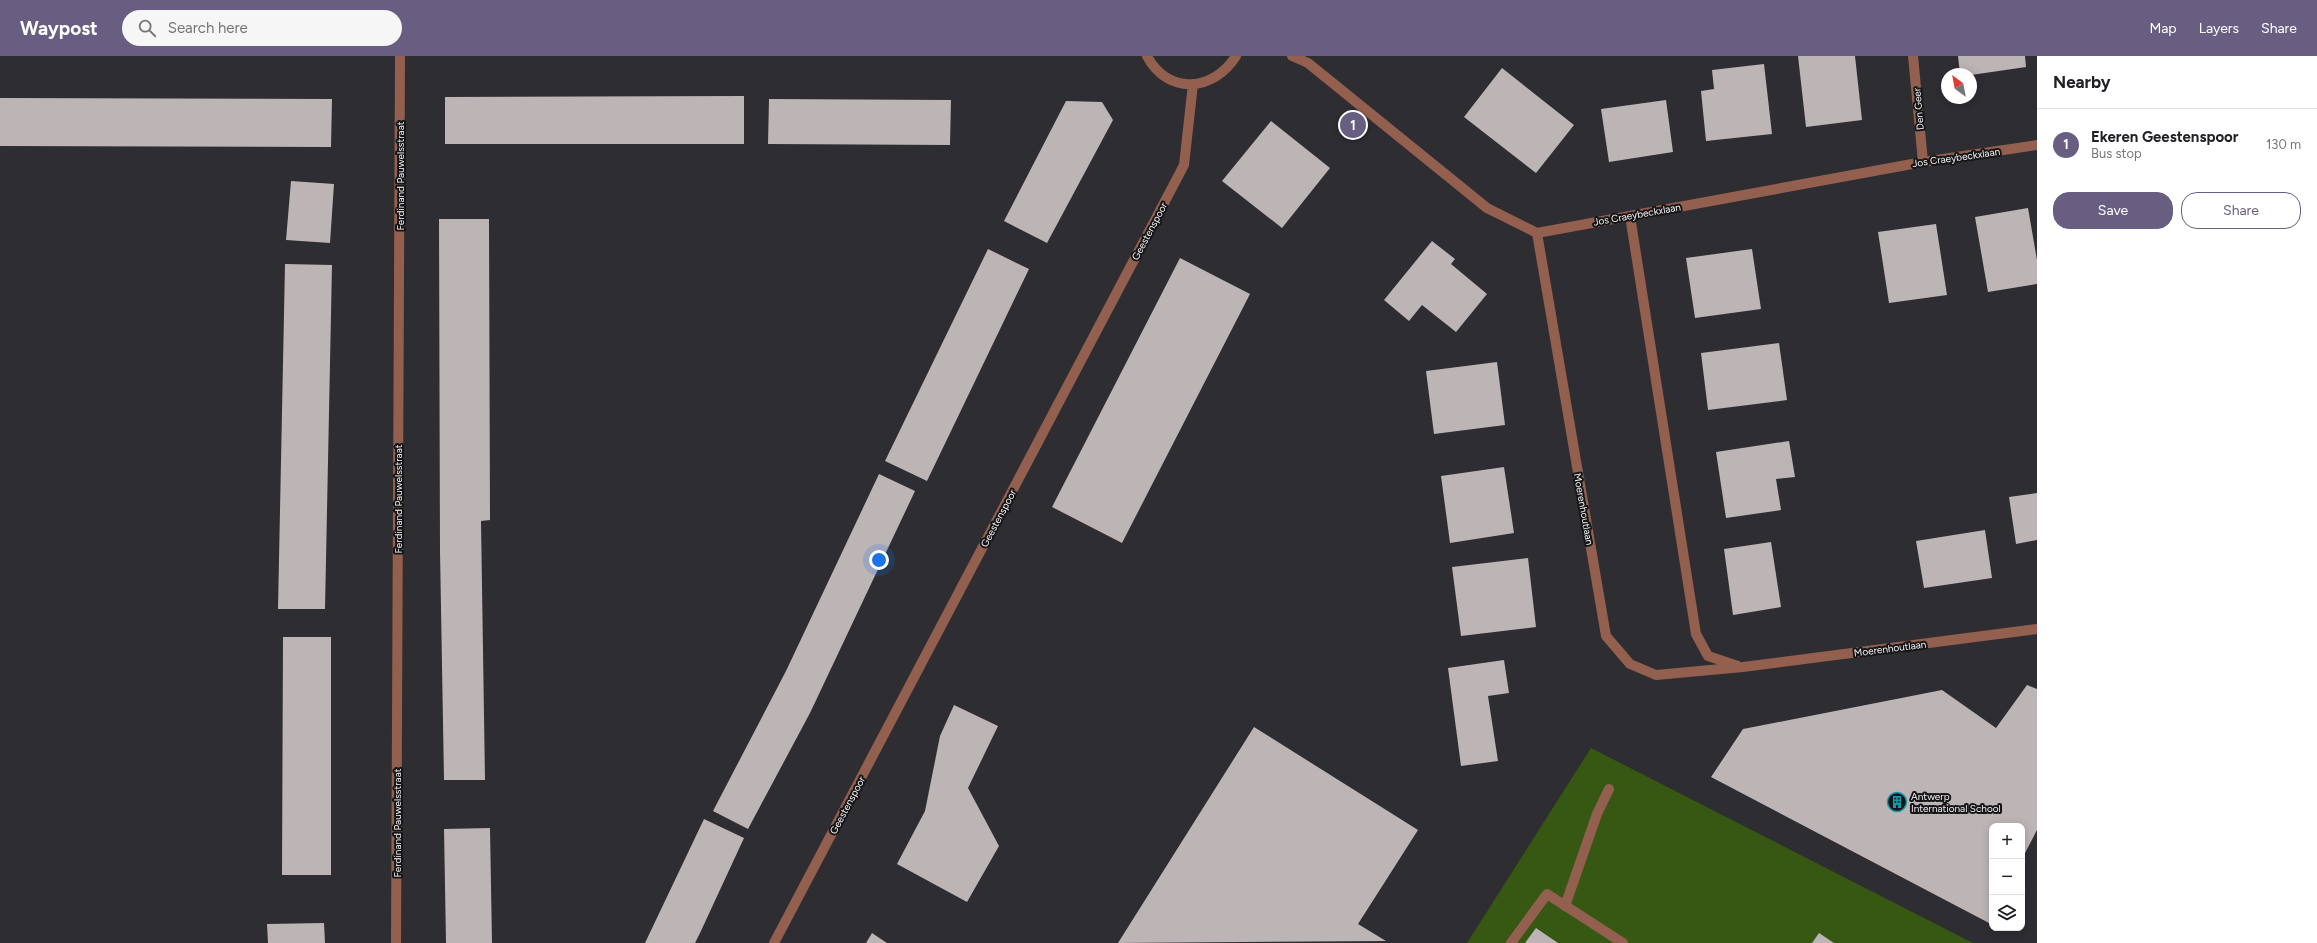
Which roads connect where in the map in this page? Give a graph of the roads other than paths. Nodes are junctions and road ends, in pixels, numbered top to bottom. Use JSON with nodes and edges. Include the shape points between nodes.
{"nodes":[{"id":1,"x":400,"y":56,"type":"edge"},
{"id":2,"x":1147,"y":56,"type":"edge"},
{"id":3,"x":1236,"y":56,"type":"edge"},
{"id":4,"x":1292,"y":56,"type":"edge"},
{"id":5,"x":1913,"y":56,"type":"edge"},
{"id":6,"x":1193,"y":84,"type":"junction"},
{"id":7,"x":2037,"y":145,"type":"edge"},
{"id":8,"x":1923,"y":162,"type":"junction"},
{"id":9,"x":1630,"y":216,"type":"junction"},
{"id":10,"x":1537,"y":233,"type":"junction"},
{"id":11,"x":2037,"y":629,"type":"edge"},
{"id":12,"x":1743,"y":667,"type":"junction"},
{"id":13,"x":1609,"y":789,"type":"dead end"},
{"id":14,"x":1565,"y":906,"type":"junction"},
{"id":15,"x":396,"y":943,"type":"edge"},
{"id":16,"x":774,"y":943,"type":"edge"},
{"id":17,"x":1511,"y":943,"type":"edge"},
{"id":18,"x":1623,"y":943,"type":"edge"}],
"edges":[{"from":1,"to":15,"type":"street","name":"Ferdinand Pauwelsstraat"},
{"from":2,"to":6,"type":"street","via":[[1166,78]]},
{"from":3,"to":6,"type":"street","via":[[1223,73],[1209,82]]},
{"from":4,"to":10,"type":"street","via":[[1308,63],[1487,208]]},
{"from":5,"to":8,"type":"street","name":"Den Geer"},
{"from":6,"to":16,"type":"street","name":"Geestenspoor","via":[[1184,165]]},
{"from":7,"to":8,"type":"street","name":"Jos Craeybeckxlaan"},
{"from":8,"to":9,"type":"street","name":"Jos Craeybeckxlaan"},
{"from":9,"to":10,"type":"street","name":"Jos Craeybeckxlaan"},
{"from":9,"to":12,"type":"street","name":"Moerenhoutlaan","via":[[1696,634],[1708,656]]},
{"from":10,"to":12,"type":"street","name":"Moerenhoutlaan","via":[[1606,636],[1630,664],[1656,675]]},
{"from":11,"to":12,"type":"street","name":"Moerenhoutlaan"},
{"from":13,"to":14,"type":"street","via":[[1597,814]]},
{"from":14,"to":17,"type":"street","via":[[1547,894]]},
{"from":14,"to":18,"type":"street"}]}
